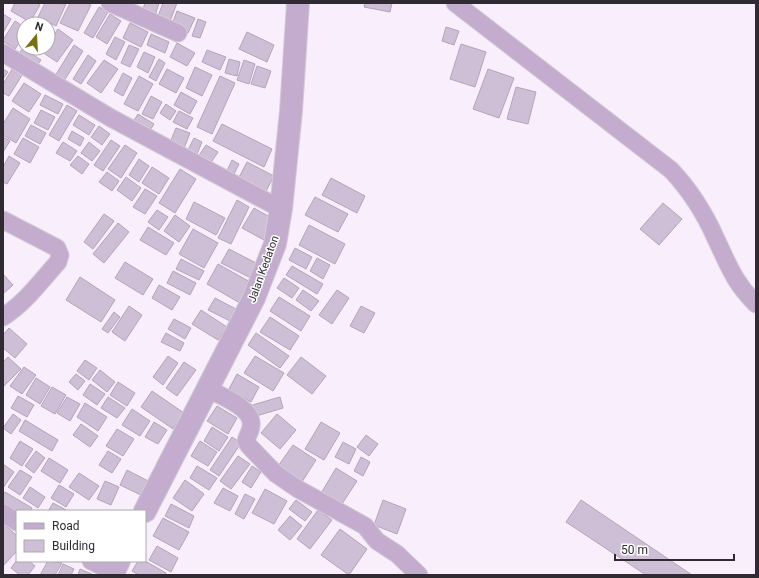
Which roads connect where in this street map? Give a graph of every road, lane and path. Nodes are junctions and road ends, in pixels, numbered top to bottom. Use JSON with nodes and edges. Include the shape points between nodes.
{"nodes":[{"id":1,"x":110,"y":3,"type":"edge"},
{"id":2,"x":298,"y":3,"type":"edge"},
{"id":3,"x":455,"y":3,"type":"edge"},
{"id":4,"x":178,"y":33,"type":"dead end"},
{"id":5,"x":3,"y":53,"type":"edge"},
{"id":6,"x":281,"y":209,"type":"junction"},
{"id":7,"x":3,"y":220,"type":"edge"},
{"id":8,"x":756,"y":304,"type":"edge"},
{"id":9,"x":3,"y":317,"type":"edge"},
{"id":10,"x":207,"y":389,"type":"junction"},
{"id":11,"x":146,"y":510,"type":"edge"},
{"id":12,"x":3,"y":513,"type":"edge"},
{"id":13,"x":16,"y":521,"type":"edge"},
{"id":14,"x":94,"y":562,"type":"edge"},
{"id":15,"x":115,"y":569,"type":"edge"},
{"id":16,"x":419,"y":575,"type":"edge"}],
"edges":[{"from":1,"to":4,"type":"street"},
{"from":2,"to":6,"type":"street","name":"Jalan Kedaton"},
{"from":3,"to":8,"type":"street","via":[[671,170],[687,188],[742,290]]},
{"from":5,"to":6,"type":"street","via":[[111,118]]},
{"from":6,"to":10,"type":"street","name":"Jalan Kedaton","via":[[274,244],[254,298]]},
{"from":7,"to":9,"type":"street","via":[[57,248],[60,255],[58,262],[29,294]]},
{"from":10,"to":11,"type":"street","name":"Jalan Kedaton"},
{"from":10,"to":16,"type":"street","via":[[233,402],[246,412],[251,422],[246,441],[276,474],[365,526],[377,541],[397,554]]},
{"from":12,"to":13,"type":"street"},
{"from":14,"to":15,"type":"street"}]}
